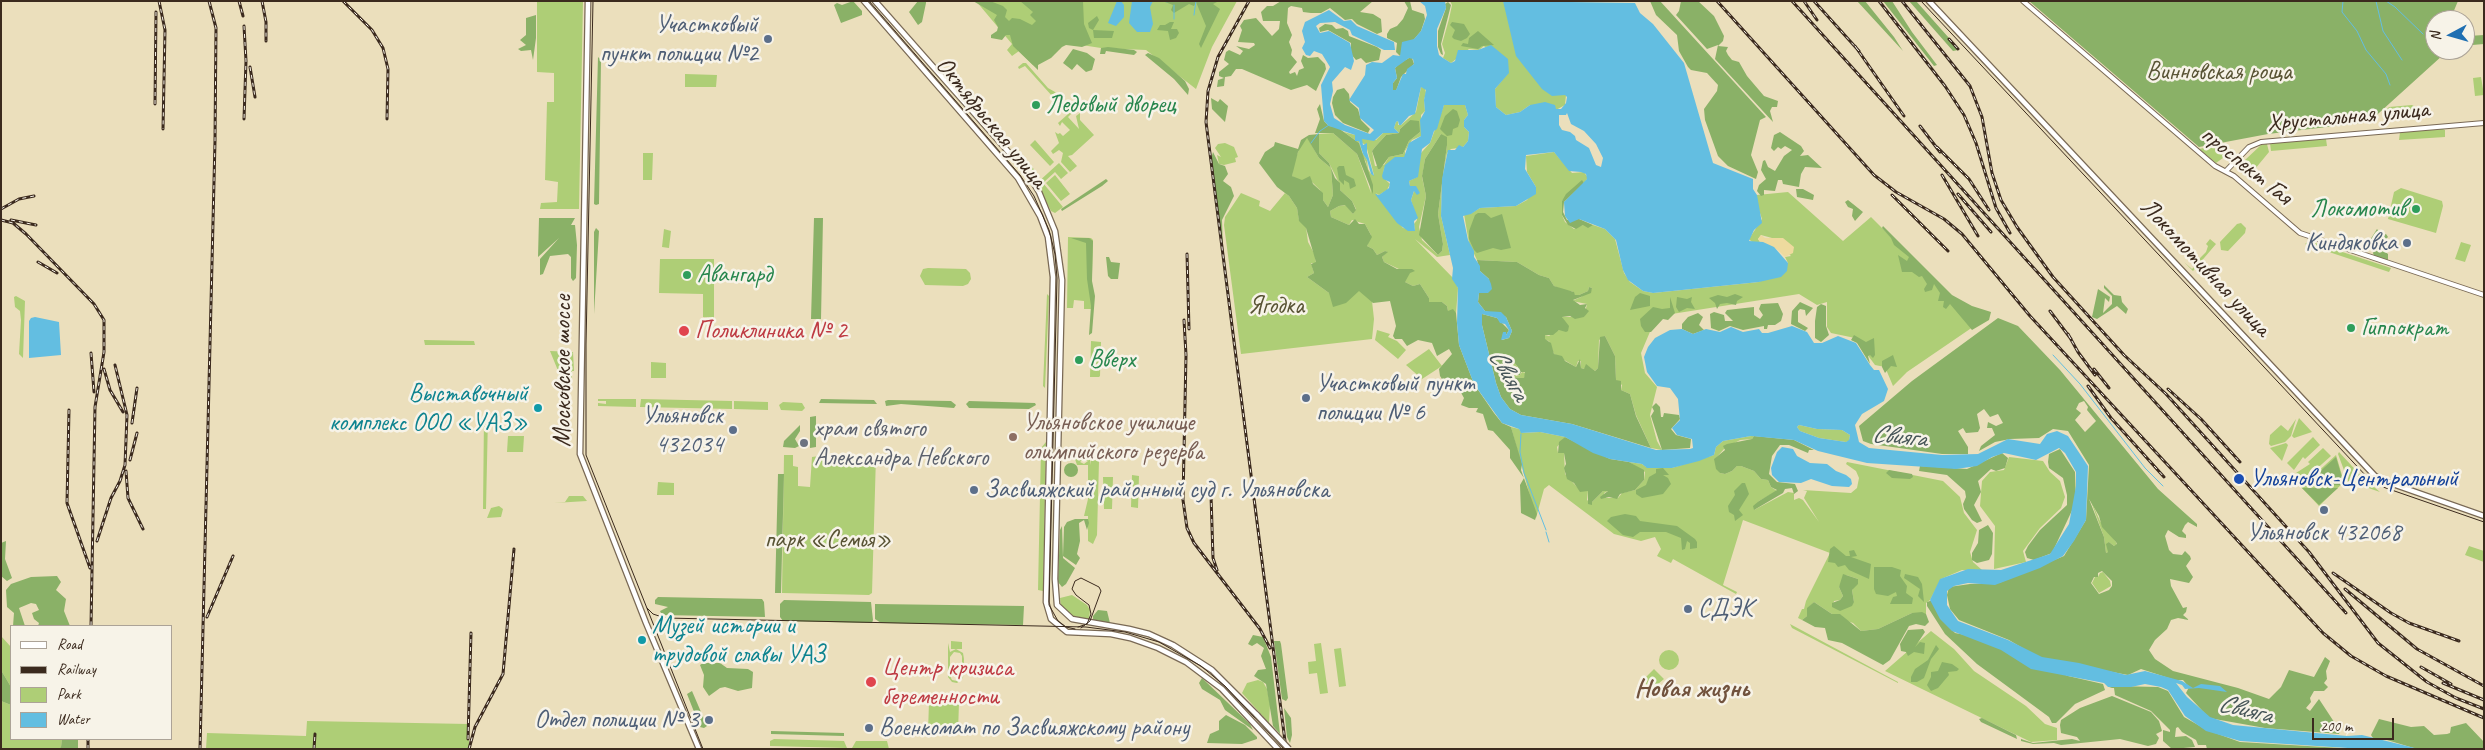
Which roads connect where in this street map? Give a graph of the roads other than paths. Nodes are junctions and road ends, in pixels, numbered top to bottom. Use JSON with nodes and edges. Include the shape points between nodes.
{"nodes":[{"id":1,"x":588,"y":1,"type":"edge"},
{"id":2,"x":864,"y":1,"type":"edge"},
{"id":3,"x":875,"y":1,"type":"edge"},
{"id":4,"x":1929,"y":1,"type":"edge"},
{"id":5,"x":2023,"y":1,"type":"edge"},
{"id":6,"x":977,"y":116,"type":"junction"},
{"id":7,"x":970,"y":122,"type":"junction"},
{"id":8,"x":2484,"y":123,"type":"edge"},
{"id":9,"x":2226,"y":171,"type":"junction"},
{"id":10,"x":2484,"y":295,"type":"edge"},
{"id":11,"x":1049,"y":412,"type":"junction"},
{"id":12,"x":1058,"y":412,"type":"junction"},
{"id":13,"x":2484,"y":516,"type":"edge"},
{"id":14,"x":1046,"y":602,"type":"junction"},
{"id":15,"x":1056,"y":603,"type":"junction"},
{"id":16,"x":699,"y":749,"type":"edge"},
{"id":17,"x":1278,"y":749,"type":"edge"},
{"id":18,"x":1289,"y":749,"type":"edge"}],
"edges":[{"from":1,"to":16,"type":"main road","name":"Московское шоссе","via":[[580,454]]},
{"from":2,"to":7,"type":"main road","name":"Октябрьская улица"},
{"from":3,"to":6,"type":"main road","name":"Октябрьская улица"},
{"from":4,"to":13,"type":"main road","name":"Локомотивная улица","via":[[2375,476]]},
{"from":5,"to":9,"type":"main road","name":"проспект Гая","via":[[2215,166]]},
{"from":6,"to":7,"type":"main road"},
{"from":6,"to":12,"type":"main road","name":"Октябрьская улица","via":[[1028,174],[1055,231],[1062,280]]},
{"from":7,"to":11,"type":"main road","name":"Октябрьская улица","via":[[1027,192],[1048,237],[1053,278]]},
{"from":8,"to":9,"type":"main road","name":"Хрустальная улица","via":[[2261,142],[2249,147]]},
{"from":9,"to":10,"type":"main road","name":"проспект Гая","via":[[2306,236]]},
{"from":11,"to":12,"type":"main road"},
{"from":11,"to":14,"type":"main road","name":"Октябрьская улица"},
{"from":12,"to":15,"type":"main road","name":"Октябрьская улица"},
{"from":14,"to":15,"type":"main road"},
{"from":14,"to":17,"type":"main road","name":"Октябрьская улица","via":[[1053,621],[1070,633],[1117,635],[1158,648],[1207,676]]},
{"from":15,"to":18,"type":"main road","bridge":true,"via":[[1066,615],[1078,621],[1149,634],[1168,642],[1212,670]]}]}
